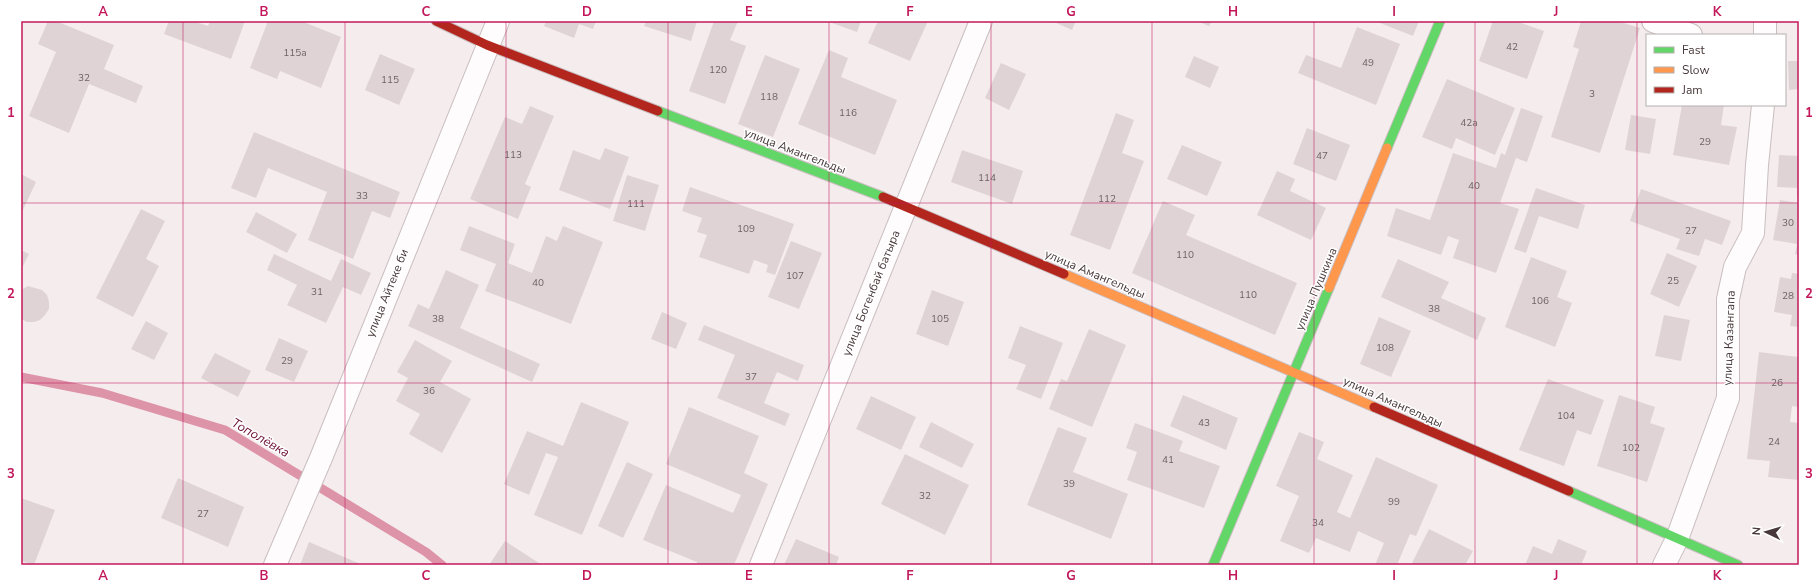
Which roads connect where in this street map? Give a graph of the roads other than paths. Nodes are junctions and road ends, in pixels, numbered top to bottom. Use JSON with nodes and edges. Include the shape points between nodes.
{"nodes":[{"id":1,"x":436,"y":21,"type":"edge"},
{"id":2,"x":498,"y":21,"type":"edge"},
{"id":3,"x":981,"y":21,"type":"edge"},
{"id":4,"x":1440,"y":21,"type":"edge"},
{"id":5,"x":1653,"y":21,"type":"edge"},
{"id":6,"x":1764,"y":21,"type":"edge"},
{"id":7,"x":1688,"y":34,"type":"edge"},
{"id":8,"x":1765,"y":34,"type":"edge"},
{"id":9,"x":487,"y":45,"type":"junction"},
{"id":10,"x":1763,"y":106,"type":"edge"},
{"id":11,"x":905,"y":206,"type":"junction"},
{"id":12,"x":1294,"y":372,"type":"junction"},
{"id":13,"x":1677,"y":539,"type":"junction"},
{"id":14,"x":276,"y":565,"type":"edge"},
{"id":15,"x":762,"y":565,"type":"edge"},
{"id":16,"x":1213,"y":565,"type":"edge"},
{"id":17,"x":1664,"y":565,"type":"edge"},
{"id":18,"x":1738,"y":565,"type":"edge"}],
"edges":[{"from":1,"to":9,"type":"street","name":"улица Амангельды"},
{"from":2,"to":9,"type":"street","name":"улица Айтеке би"},
{"from":3,"to":11,"type":"street","name":"улица Богенбай батыра"},
{"from":4,"to":12,"type":"street","name":"улица Пушкина"},
{"from":5,"to":7,"type":"street"},
{"from":6,"to":8,"type":"street"},
{"from":9,"to":11,"type":"street","name":"улица Амангельды"},
{"from":9,"to":14,"type":"street","name":"улица Айтеке би"},
{"from":10,"to":13,"type":"street","name":"улица Казангапа","via":[[1753,233],[1735,267],[1728,299],[1728,398]]},
{"from":11,"to":12,"type":"street","name":"улица Амангельды"},
{"from":11,"to":15,"type":"street","name":"улица Богенбай батыра"},
{"from":12,"to":13,"type":"street","name":"улица Амангельды"},
{"from":12,"to":16,"type":"street","name":"улица Пушкина"},
{"from":13,"to":17,"type":"street","name":"улица Казангапа"},
{"from":13,"to":18,"type":"street","name":"улица Амангельды"}]}
